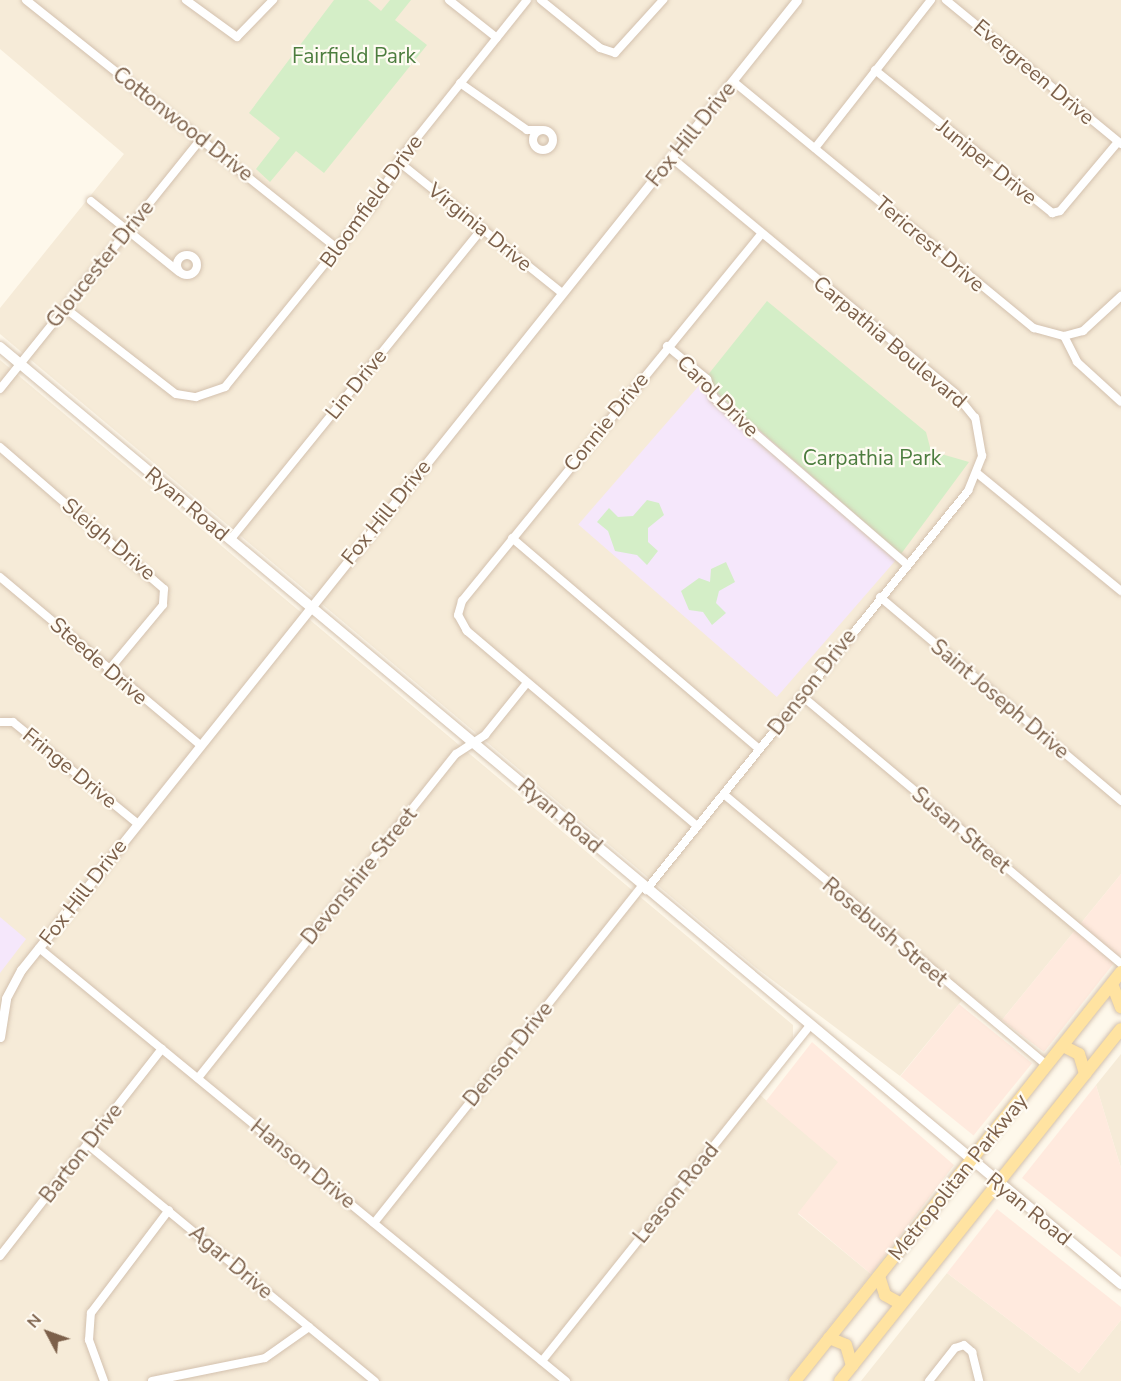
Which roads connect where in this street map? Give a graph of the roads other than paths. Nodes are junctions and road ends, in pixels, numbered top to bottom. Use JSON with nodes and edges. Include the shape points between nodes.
{"nodes":[{"id":1,"x":26,"y":0,"type":"edge"},
{"id":2,"x":186,"y":0,"type":"edge"},
{"id":3,"x":273,"y":0,"type":"edge"},
{"id":4,"x":449,"y":0,"type":"edge"},
{"id":5,"x":527,"y":0,"type":"edge"},
{"id":6,"x":541,"y":0,"type":"edge"},
{"id":7,"x":663,"y":0,"type":"edge"},
{"id":8,"x":797,"y":0,"type":"edge"},
{"id":9,"x":931,"y":0,"type":"edge"},
{"id":10,"x":946,"y":0,"type":"edge"},
{"id":11,"x":497,"y":38,"type":"junction"},
{"id":12,"x":875,"y":69,"type":"junction"},
{"id":13,"x":734,"y":82,"type":"junction"},
{"id":14,"x":460,"y":84,"type":"junction"},
{"id":15,"x":527,"y":130,"type":"junction"},
{"id":16,"x":540,"y":130,"type":"junction"},
{"id":17,"x":201,"y":139,"type":"junction"},
{"id":18,"x":533,"y":141,"type":"junction"},
{"id":19,"x":1120,"y":143,"type":"edge"},
{"id":20,"x":815,"y":148,"type":"junction"},
{"id":21,"x":672,"y":158,"type":"junction"},
{"id":22,"x":399,"y":162,"type":"junction"},
{"id":23,"x":91,"y":201,"type":"dead end"},
{"id":24,"x":482,"y":228,"type":"junction"},
{"id":25,"x":128,"y":230,"type":"junction"},
{"id":26,"x":761,"y":234,"type":"junction"},
{"id":27,"x":338,"y":249,"type":"junction"},
{"id":28,"x":184,"y":256,"type":"junction"},
{"id":29,"x":168,"y":260,"type":"junction"},
{"id":30,"x":179,"y":272,"type":"junction"},
{"id":31,"x":562,"y":293,"type":"junction"},
{"id":32,"x":1121,"y":296,"type":"edge"},
{"id":33,"x":65,"y":308,"type":"junction"},
{"id":34,"x":1064,"y":336,"type":"junction"},
{"id":35,"x":667,"y":346,"type":"junction"},
{"id":36,"x":0,"y":347,"type":"edge"},
{"id":37,"x":20,"y":364,"type":"junction"},
{"id":38,"x":0,"y":389,"type":"edge"},
{"id":39,"x":1121,"y":402,"type":"edge"},
{"id":40,"x":0,"y":447,"type":"edge"},
{"id":41,"x":978,"y":474,"type":"junction"},
{"id":42,"x":512,"y":538,"type":"junction"},
{"id":43,"x":230,"y":540,"type":"junction"},
{"id":44,"x":906,"y":564,"type":"junction"},
{"id":45,"x":0,"y":576,"type":"edge"},
{"id":46,"x":1121,"y":591,"type":"edge"},
{"id":47,"x":880,"y":597,"type":"junction"},
{"id":48,"x":309,"y":606,"type":"junction"},
{"id":49,"x":108,"y":671,"type":"junction"},
{"id":50,"x":527,"y":683,"type":"junction"},
{"id":51,"x":802,"y":696,"type":"junction"},
{"id":52,"x":0,"y":722,"type":"edge"},
{"id":53,"x":471,"y":743,"type":"junction"},
{"id":54,"x":200,"y":745,"type":"junction"},
{"id":55,"x":759,"y":749,"type":"junction"},
{"id":56,"x":726,"y":796,"type":"junction"},
{"id":57,"x":1121,"y":801,"type":"edge"},
{"id":58,"x":137,"y":823,"type":"junction"},
{"id":59,"x":697,"y":826,"type":"junction"},
{"id":60,"x":644,"y":888,"type":"junction"},
{"id":61,"x":39,"y":948,"type":"junction"},
{"id":62,"x":1121,"y":964,"type":"edge"},
{"id":63,"x":1121,"y":972,"type":"edge"},
{"id":64,"x":1112,"y":984,"type":"junction"},
{"id":65,"x":1121,"y":1008,"type":"edge"},
{"id":66,"x":809,"y":1026,"type":"junction"},
{"id":67,"x":1121,"y":1029,"type":"edge"},
{"id":68,"x":0,"y":1037,"type":"edge"},
{"id":69,"x":1063,"y":1046,"type":"junction"},
{"id":70,"x":162,"y":1049,"type":"junction"},
{"id":71,"x":1047,"y":1065,"type":"junction"},
{"id":72,"x":1085,"y":1074,"type":"junction"},
{"id":73,"x":198,"y":1078,"type":"junction"},
{"id":74,"x":87,"y":1144,"type":"junction"},
{"id":75,"x":970,"y":1160,"type":"junction"},
{"id":76,"x":998,"y":1183,"type":"junction"},
{"id":77,"x":169,"y":1210,"type":"junction"},
{"id":78,"x":374,"y":1223,"type":"junction"},
{"id":79,"x":0,"y":1256,"type":"edge"},
{"id":80,"x":879,"y":1276,"type":"junction"},
{"id":81,"x":1121,"y":1284,"type":"edge"},
{"id":82,"x":901,"y":1304,"type":"junction"},
{"id":83,"x":309,"y":1327,"type":"junction"},
{"id":84,"x":830,"y":1338,"type":"junction"},
{"id":85,"x":542,"y":1361,"type":"junction"},
{"id":86,"x":852,"y":1366,"type":"junction"},
{"id":87,"x":104,"y":1381,"type":"edge"},
{"id":88,"x":152,"y":1381,"type":"edge"},
{"id":89,"x":375,"y":1381,"type":"edge"},
{"id":90,"x":567,"y":1381,"type":"edge"},
{"id":91,"x":795,"y":1381,"type":"edge"},
{"id":92,"x":840,"y":1381,"type":"edge"},
{"id":93,"x":929,"y":1381,"type":"edge"},
{"id":94,"x":979,"y":1381,"type":"edge"}],
"edges":[{"from":1,"to":17,"type":"street","name":"Cottonwood Drive"},
{"from":2,"to":3,"type":"street","via":[[228,34],[242,36]]},
{"from":4,"to":11,"type":"street"},
{"from":5,"to":11,"type":"street","name":"Bloomfield Drive"},
{"from":6,"to":7,"type":"street","via":[[600,48],[615,53]]},
{"from":8,"to":13,"type":"street","name":"Fox Hill Drive"},
{"from":9,"to":12,"type":"street"},
{"from":10,"to":19,"type":"street","name":"Evergreen Drive"},
{"from":11,"to":14,"type":"street","name":"Bloomfield Drive"},
{"from":12,"to":19,"type":"street","name":"Juniper Drive","via":[[1052,213],[1060,211]]},
{"from":12,"to":20,"type":"street"},
{"from":13,"to":20,"type":"street","name":"Tericrest Drive"},
{"from":13,"to":21,"type":"street","name":"Fox Hill Drive"},
{"from":14,"to":15,"type":"street"},
{"from":14,"to":22,"type":"street","name":"Bloomfield Drive"},
{"from":15,"to":16,"type":"street"},
{"from":15,"to":18,"type":"street"},
{"from":16,"to":18,"type":"street"},
{"from":16,"to":18,"type":"street","via":[[549,132],[552,144],[541,149]]},
{"from":17,"to":25,"type":"street","name":"Gloucester Drive"},
{"from":17,"to":27,"type":"street","name":"Cottonwood Drive"},
{"from":20,"to":34,"type":"street","name":"Tericrest Drive","via":[[1028,324]]},
{"from":21,"to":26,"type":"street","name":"Carpathia Boulevard"},
{"from":21,"to":31,"type":"street","name":"Fox Hill Drive"},
{"from":22,"to":24,"type":"street","name":"Virginia Drive"},
{"from":22,"to":27,"type":"street","name":"Bloomfield Drive"},
{"from":23,"to":25,"type":"street"},
{"from":24,"to":31,"type":"street","name":"Virginia Drive"},
{"from":24,"to":43,"type":"street","name":"Lin Drive"},
{"from":25,"to":29,"type":"street"},
{"from":25,"to":33,"type":"street","name":"Gloucester Drive"},
{"from":26,"to":35,"type":"street","name":"Connie Drive"},
{"from":26,"to":41,"type":"street","name":"Carpathia Boulevard","via":[[966,404],[981,438]]},
{"from":27,"to":33,"type":"street","name":"Bloomfield Drive","via":[[237,375],[210,394],[169,390]]},
{"from":28,"to":29,"type":"street"},
{"from":28,"to":30,"type":"street","via":[[177,262]]},
{"from":28,"to":30,"type":"street","via":[[193,258],[196,267],[188,275]]},
{"from":29,"to":30,"type":"street"},
{"from":31,"to":48,"type":"street","name":"Fox Hill Drive"},
{"from":32,"to":34,"type":"street","via":[[1091,327]]},
{"from":33,"to":37,"type":"street","name":"Gloucester Drive"},
{"from":34,"to":39,"type":"street","via":[[1077,362]]},
{"from":35,"to":42,"type":"street","name":"Connie Drive"},
{"from":35,"to":44,"type":"street","name":"Carol Drive","via":[[707,378],[714,398]]},
{"from":36,"to":37,"type":"main road","name":"Ryan Road"},
{"from":37,"to":38,"type":"street","name":"Gloucester Drive"},
{"from":37,"to":43,"type":"main road","name":"Ryan Road"},
{"from":40,"to":49,"type":"street","name":"Sleigh Drive","via":[[164,589],[163,605]]},
{"from":41,"to":44,"type":"street","name":"Denson Drive"},
{"from":41,"to":46,"type":"street"},
{"from":42,"to":50,"type":"street","name":"Connie Drive","via":[[462,601],[458,615],[467,631]]},
{"from":42,"to":55,"type":"street"},
{"from":43,"to":48,"type":"main road","name":"Ryan Road"},
{"from":44,"to":47,"type":"street","name":"Denson Drive"},
{"from":45,"to":49,"type":"street","name":"Steede Drive"},
{"from":47,"to":51,"type":"street","name":"Denson Drive"},
{"from":47,"to":57,"type":"street","name":"Saint Joseph Drive"},
{"from":48,"to":53,"type":"main road","name":"Ryan Road"},
{"from":48,"to":54,"type":"street","name":"Fox Hill Drive"},
{"from":49,"to":54,"type":"street","name":"Steede Drive"},
{"from":50,"to":53,"type":"street","name":"Devonshire Street","via":[[485,735]]},
{"from":50,"to":59,"type":"street"},
{"from":51,"to":55,"type":"street","name":"Denson Drive"},
{"from":51,"to":62,"type":"street","name":"Susan Street"},
{"from":52,"to":58,"type":"street","name":"Fringe Drive","via":[[13,722]]},
{"from":53,"to":60,"type":"main road","name":"Ryan Road"},
{"from":53,"to":73,"type":"street","name":"Devonshire Street","via":[[456,754]]},
{"from":54,"to":58,"type":"street","name":"Fox Hill Drive"},
{"from":55,"to":56,"type":"street","name":"Denson Drive"},
{"from":56,"to":59,"type":"street","name":"Denson Drive"},
{"from":56,"to":71,"type":"street","name":"Rosebush Street"},
{"from":58,"to":61,"type":"street","name":"Fox Hill Drive"},
{"from":59,"to":60,"type":"street","name":"Denson Drive"},
{"from":60,"to":66,"type":"main road","name":"Ryan Road"},
{"from":60,"to":78,"type":"street","name":"Denson Drive"},
{"from":61,"to":68,"type":"street","name":"Fox Hill Drive","via":[[10,987]]},
{"from":61,"to":70,"type":"street","name":"Hanson Drive"},
{"from":63,"to":64,"type":"main road","name":"Metropolitan Parkway"},
{"from":64,"to":65,"type":"main road"},
{"from":64,"to":69,"type":"main road","name":"Metropolitan Parkway"},
{"from":66,"to":75,"type":"main road","name":"Ryan Road"},
{"from":66,"to":85,"type":"street","name":"Leason Road"},
{"from":67,"to":72,"type":"main road","name":"Metropolitan Parkway"},
{"from":69,"to":71,"type":"main road","name":"Metropolitan Parkway"},
{"from":69,"to":72,"type":"main road","via":[[1079,1054]]},
{"from":70,"to":73,"type":"street","name":"Hanson Drive"},
{"from":70,"to":74,"type":"street","name":"Barton Drive"},
{"from":71,"to":75,"type":"main road","name":"Metropolitan Parkway"},
{"from":72,"to":76,"type":"main road","name":"Metropolitan Parkway"},
{"from":73,"to":78,"type":"street","name":"Hanson Drive"},
{"from":74,"to":77,"type":"street","name":"Agar Drive"},
{"from":74,"to":79,"type":"street","name":"Barton Drive"},
{"from":75,"to":76,"type":"main road","name":"Ryan Road"},
{"from":75,"to":80,"type":"main road","name":"Metropolitan Parkway"},
{"from":76,"to":81,"type":"main road","name":"Ryan Road"},
{"from":76,"to":82,"type":"main road","name":"Metropolitan Parkway"},
{"from":77,"to":83,"type":"street","name":"Agar Drive"},
{"from":77,"to":87,"type":"street","via":[[91,1313],[89,1340]]},
{"from":78,"to":85,"type":"street","name":"Hanson Drive"},
{"from":80,"to":82,"type":"main road","via":[[885,1295]]},
{"from":80,"to":84,"type":"main road","name":"Metropolitan Parkway"},
{"from":82,"to":86,"type":"main road","name":"Metropolitan Parkway"},
{"from":83,"to":88,"type":"street","via":[[265,1358]]},
{"from":83,"to":89,"type":"street","name":"Agar Drive"},
{"from":84,"to":86,"type":"main road","via":[[846,1345]]},
{"from":84,"to":91,"type":"main road","name":"Metropolitan Parkway"},
{"from":85,"to":90,"type":"street","name":"Hanson Drive"},
{"from":86,"to":92,"type":"main road","name":"Metropolitan Parkway"},
{"from":93,"to":94,"type":"street","via":[[955,1348],[964,1345],[972,1352]]}]}
